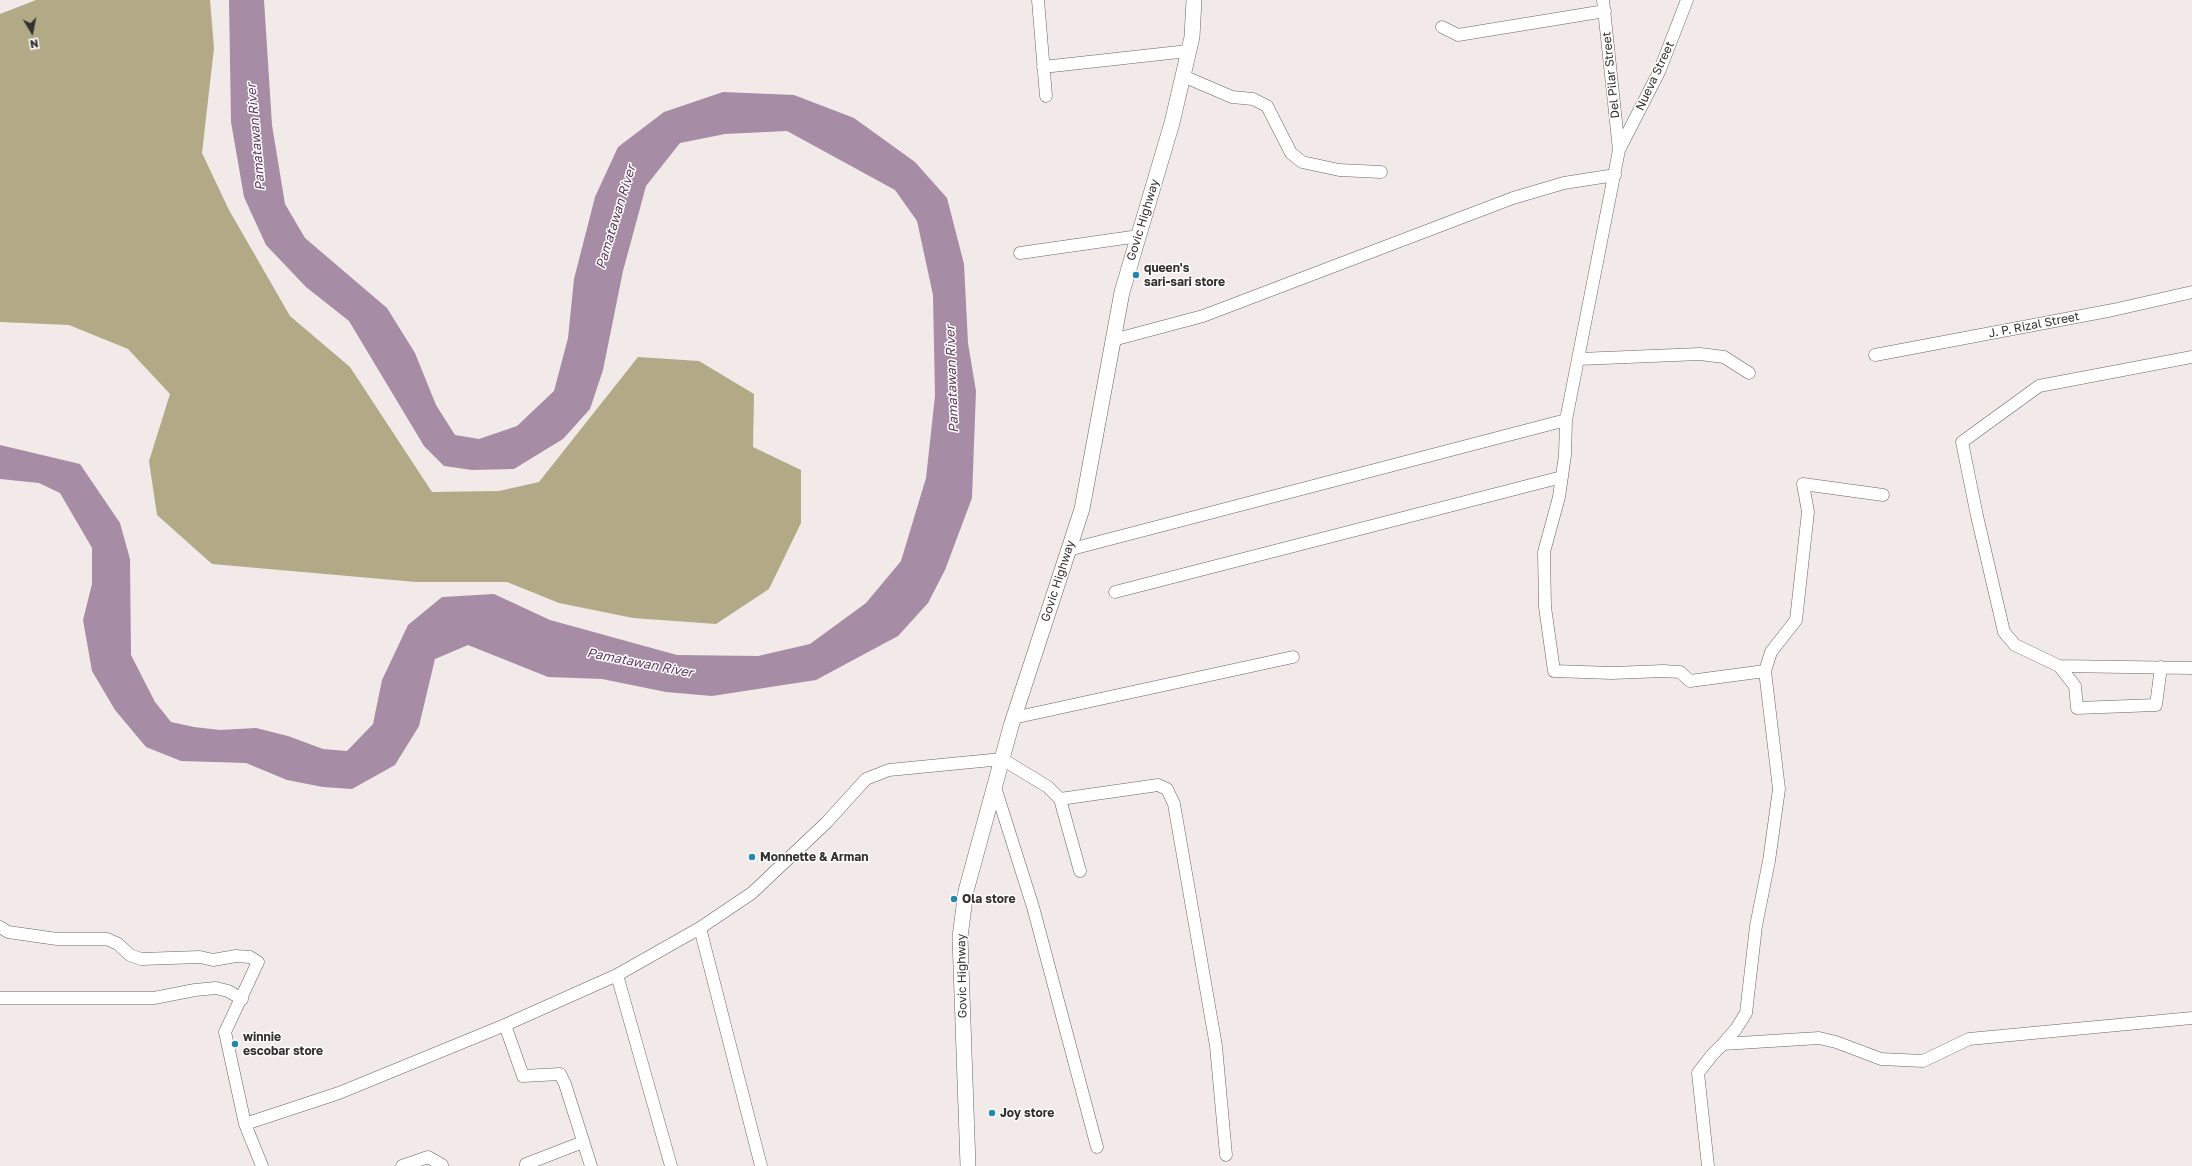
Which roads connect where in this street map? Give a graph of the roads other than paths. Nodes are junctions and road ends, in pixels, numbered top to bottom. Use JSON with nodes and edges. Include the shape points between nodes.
{"nodes":[{"id":1,"x":1038,"y":0,"type":"edge"},
{"id":2,"x":1194,"y":0,"type":"edge"},
{"id":3,"x":1687,"y":0,"type":"edge"},
{"id":4,"x":1604,"y":5,"type":"edge"},
{"id":5,"x":1442,"y":27,"type":"dead end"},
{"id":6,"x":1188,"y":51,"type":"junction"},
{"id":7,"x":1044,"y":67,"type":"junction"},
{"id":8,"x":1183,"y":76,"type":"junction"},
{"id":9,"x":1046,"y":96,"type":"dead end"},
{"id":10,"x":1619,"y":150,"type":"junction"},
{"id":11,"x":1380,"y":172,"type":"dead end"},
{"id":12,"x":1615,"y":174,"type":"junction"},
{"id":13,"x":1139,"y":236,"type":"junction"},
{"id":14,"x":1020,"y":253,"type":"dead end"},
{"id":15,"x":2192,"y":292,"type":"edge"},
{"id":16,"x":1113,"y":340,"type":"junction"},
{"id":17,"x":1875,"y":355,"type":"dead end"},
{"id":18,"x":2192,"y":357,"type":"edge"},
{"id":19,"x":1579,"y":359,"type":"junction"},
{"id":20,"x":1749,"y":373,"type":"dead end"},
{"id":21,"x":1566,"y":420,"type":"junction"},
{"id":22,"x":1562,"y":477,"type":"junction"},
{"id":23,"x":1882,"y":495,"type":"dead end"},
{"id":24,"x":1068,"y":550,"type":"junction"},
{"id":25,"x":1115,"y":592,"type":"dead end"},
{"id":26,"x":1293,"y":657,"type":"dead end"},
{"id":27,"x":2059,"y":666,"type":"junction"},
{"id":28,"x":2161,"y":667,"type":"junction"},
{"id":29,"x":2192,"y":668,"type":"edge"},
{"id":30,"x":1765,"y":671,"type":"junction"},
{"id":31,"x":1013,"y":718,"type":"junction"},
{"id":32,"x":1002,"y":759,"type":"junction"},
{"id":33,"x":994,"y":784,"type":"junction"},
{"id":34,"x":1060,"y":799,"type":"junction"},
{"id":35,"x":1080,"y":871,"type":"dead end"},
{"id":36,"x":0,"y":927,"type":"edge"},
{"id":37,"x":700,"y":928,"type":"junction"},
{"id":38,"x":617,"y":975,"type":"junction"},
{"id":39,"x":0,"y":998,"type":"edge"},
{"id":40,"x":242,"y":999,"type":"junction"},
{"id":41,"x":2192,"y":1018,"type":"edge"},
{"id":42,"x":505,"y":1025,"type":"junction"},
{"id":43,"x":1723,"y":1044,"type":"junction"},
{"id":44,"x":245,"y":1124,"type":"junction"},
{"id":45,"x":583,"y":1142,"type":"junction"},
{"id":46,"x":1097,"y":1147,"type":"dead end"},
{"id":47,"x":1226,"y":1155,"type":"dead end"},
{"id":48,"x":442,"y":1165,"type":"dead end"},
{"id":49,"x":262,"y":1166,"type":"edge"},
{"id":50,"x":402,"y":1166,"type":"edge"},
{"id":51,"x":526,"y":1166,"type":"edge"},
{"id":52,"x":591,"y":1166,"type":"edge"},
{"id":53,"x":671,"y":1166,"type":"edge"},
{"id":54,"x":761,"y":1166,"type":"edge"},
{"id":55,"x":968,"y":1166,"type":"edge"},
{"id":56,"x":1708,"y":1166,"type":"edge"}],
"edges":[{"from":1,"to":7,"type":"street"},
{"from":2,"to":6,"type":"main road","name":"Govic Highway","via":[[1192,37]]},
{"from":3,"to":10,"type":"street","name":"Nueva Street","via":[[1658,72]]},
{"from":4,"to":5,"type":"street","via":[[1458,35]]},
{"from":4,"to":10,"type":"street","name":"Del Pilar Street"},
{"from":6,"to":7,"type":"street"},
{"from":6,"to":8,"type":"main road","name":"Govic Highway"},
{"from":7,"to":9,"type":"street"},
{"from":8,"to":11,"type":"street","via":[[1232,96],[1253,99],[1267,106],[1290,153],[1302,162],[1339,170]]},
{"from":8,"to":13,"type":"main road","name":"Govic Highway"},
{"from":10,"to":12,"type":"street"},
{"from":12,"to":16,"type":"street","via":[[1513,198],[1203,316]]},
{"from":12,"to":19,"type":"street"},
{"from":13,"to":14,"type":"street"},
{"from":13,"to":16,"type":"main road","name":"Govic Highway","via":[[1122,292]]},
{"from":15,"to":17,"type":"street","name":"J. P. Rizal Street","via":[[2113,310]]},
{"from":16,"to":24,"type":"main road","name":"Govic Highway","via":[[1082,509]]},
{"from":18,"to":27,"type":"street","via":[[2039,386],[1962,442],[2004,632],[2015,645]]},
{"from":19,"to":20,"type":"street","via":[[1700,354],[1724,356]]},
{"from":19,"to":21,"type":"street"},
{"from":21,"to":22,"type":"street"},
{"from":21,"to":24,"type":"street"},
{"from":22,"to":25,"type":"street"},
{"from":22,"to":30,"type":"street","via":[[1544,552],[1545,608],[1554,671],[1680,672],[1690,681]]},
{"from":23,"to":30,"type":"street","via":[[1803,484],[1808,512],[1796,620],[1771,652]]},
{"from":24,"to":31,"type":"main road","name":"Govic Highway"},
{"from":26,"to":31,"type":"street"},
{"from":27,"to":28,"type":"street"},
{"from":27,"to":28,"type":"street","via":[[2075,686],[2077,708],[2156,705]]},
{"from":28,"to":29,"type":"street"},
{"from":30,"to":43,"type":"street","via":[[1779,789],[1769,861],[1756,926],[1746,1013]]},
{"from":31,"to":32,"type":"main road","name":"Govic Highway"},
{"from":32,"to":33,"type":"main road","name":"Govic Highway"},
{"from":32,"to":34,"type":"street","via":[[1048,787]]},
{"from":32,"to":37,"type":"street","via":[[889,770],[866,779],[827,822],[752,893]]},
{"from":33,"to":46,"type":"street","via":[[1033,907]]},
{"from":33,"to":55,"type":"main road","name":"Govic Highway","via":[[966,891],[960,937]]},
{"from":34,"to":35,"type":"street"},
{"from":34,"to":47,"type":"street","via":[[1158,785],[1167,789],[1174,804],[1216,1046]]},
{"from":36,"to":40,"type":"street","via":[[8,932],[58,939],[107,939],[118,944],[130,955],[141,959],[200,957],[213,960],[236,956],[250,957],[258,962]]},
{"from":37,"to":38,"type":"street"},
{"from":37,"to":54,"type":"street"},
{"from":38,"to":42,"type":"street"},
{"from":38,"to":53,"type":"street"},
{"from":39,"to":40,"type":"street","via":[[154,998],[216,988]]},
{"from":40,"to":44,"type":"street","via":[[232,1014],[225,1032]]},
{"from":41,"to":43,"type":"street","via":[[1969,1039],[1923,1061],[1881,1060],[1848,1046],[1819,1038]]},
{"from":42,"to":44,"type":"street","via":[[339,1093]]},
{"from":42,"to":45,"type":"street","via":[[523,1076],[560,1074]]},
{"from":43,"to":56,"type":"street","via":[[1698,1073]]},
{"from":44,"to":49,"type":"street"},
{"from":45,"to":51,"type":"street"},
{"from":45,"to":52,"type":"street"},
{"from":48,"to":50,"type":"street","via":[[428,1157]]}]}
